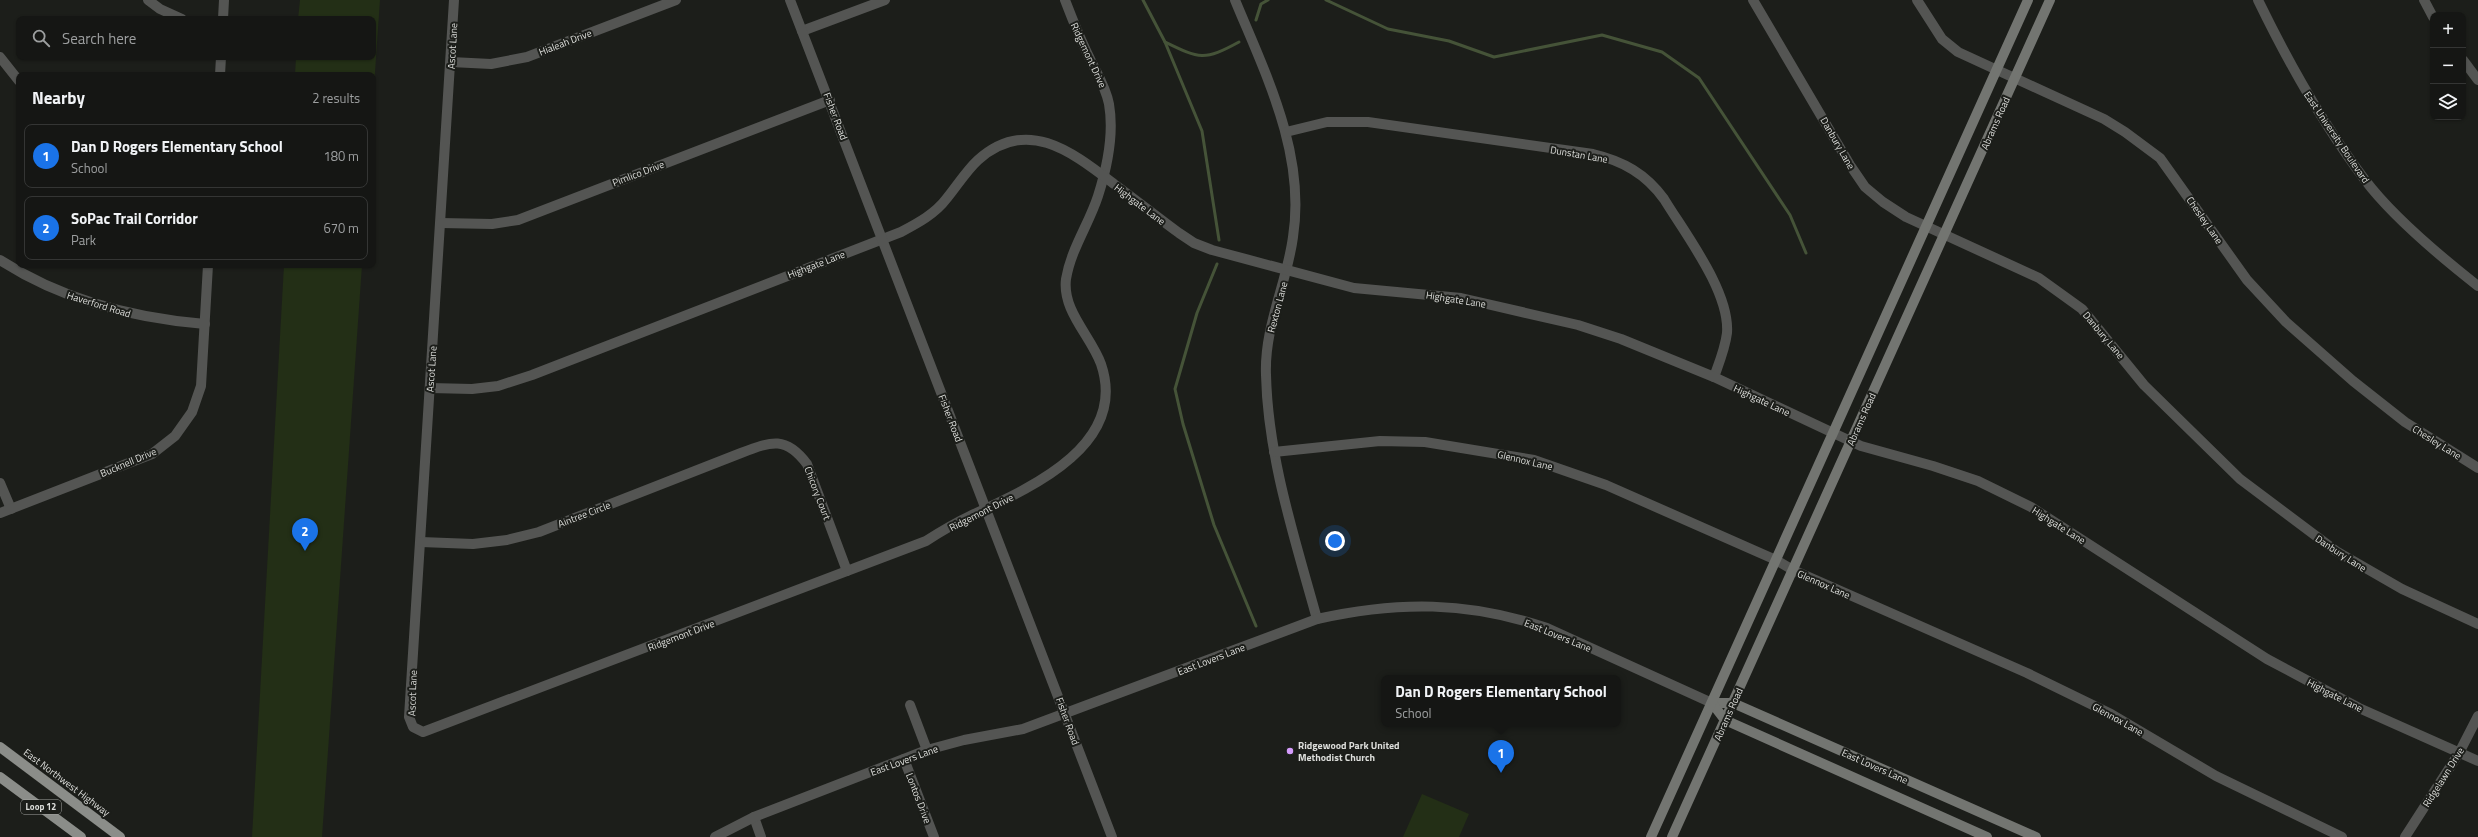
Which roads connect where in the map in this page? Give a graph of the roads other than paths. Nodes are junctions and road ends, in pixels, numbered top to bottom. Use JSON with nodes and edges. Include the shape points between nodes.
{"nodes":[{"id":1,"x":148,"y":0,"type":"edge"},
{"id":2,"x":224,"y":0,"type":"edge"},
{"id":3,"x":454,"y":0,"type":"edge"},
{"id":4,"x":676,"y":0,"type":"edge"},
{"id":5,"x":790,"y":0,"type":"edge"},
{"id":6,"x":884,"y":0,"type":"edge"},
{"id":7,"x":1065,"y":0,"type":"edge"},
{"id":8,"x":1235,"y":0,"type":"edge"},
{"id":9,"x":1753,"y":0,"type":"edge"},
{"id":10,"x":1917,"y":0,"type":"edge"},
{"id":11,"x":2028,"y":0,"type":"edge"},
{"id":12,"x":2050,"y":0,"type":"edge"},
{"id":13,"x":2258,"y":0,"type":"edge"},
{"id":14,"x":2424,"y":0,"type":"edge"},
{"id":15,"x":2430,"y":12,"type":"edge"},
{"id":16,"x":175,"y":16,"type":"edge"},
{"id":17,"x":223,"y":16,"type":"edge"},
{"id":18,"x":802,"y":31,"type":"junction"},
{"id":19,"x":0,"y":56,"type":"edge"},
{"id":20,"x":221,"y":60,"type":"edge"},
{"id":21,"x":451,"y":62,"type":"junction"},
{"id":22,"x":2466,"y":64,"type":"edge"},
{"id":23,"x":1996,"y":69,"type":"junction"},
{"id":24,"x":220,"y":72,"type":"edge"},
{"id":25,"x":16,"y":77,"type":"edge"},
{"id":26,"x":2015,"y":78,"type":"junction"},
{"id":27,"x":2478,"y":80,"type":"edge"},
{"id":28,"x":830,"y":100,"type":"junction"},
{"id":29,"x":1286,"y":132,"type":"junction"},
{"id":30,"x":1103,"y":176,"type":"junction"},
{"id":31,"x":441,"y":223,"type":"junction"},
{"id":32,"x":1926,"y":227,"type":"junction"},
{"id":33,"x":1944,"y":234,"type":"junction"},
{"id":34,"x":883,"y":239,"type":"junction"},
{"id":35,"x":0,"y":260,"type":"edge"},
{"id":36,"x":208,"y":268,"type":"edge"},
{"id":37,"x":1288,"y":269,"type":"junction"},
{"id":38,"x":2478,"y":286,"type":"edge"},
{"id":39,"x":205,"y":324,"type":"junction"},
{"id":40,"x":1714,"y":377,"type":"junction"},
{"id":41,"x":430,"y":388,"type":"junction"},
{"id":42,"x":1833,"y":433,"type":"junction"},
{"id":43,"x":1851,"y":441,"type":"junction"},
{"id":44,"x":1274,"y":452,"type":"junction"},
{"id":45,"x":741,"y":453,"type":"joint"},
{"id":46,"x":2478,"y":468,"type":"edge"},
{"id":47,"x":0,"y":483,"type":"edge"},
{"id":48,"x":11,"y":509,"type":"junction"},
{"id":49,"x":987,"y":509,"type":"junction"},
{"id":50,"x":0,"y":513,"type":"edge"},
{"id":51,"x":421,"y":542,"type":"junction"},
{"id":52,"x":1776,"y":560,"type":"junction"},
{"id":53,"x":1793,"y":570,"type":"junction"},
{"id":54,"x":847,"y":571,"type":"junction"},
{"id":55,"x":1317,"y":619,"type":"junction"},
{"id":56,"x":2478,"y":624,"type":"edge"},
{"id":57,"x":1712,"y":703,"type":"junction"},
{"id":58,"x":1733,"y":703,"type":"junction"},
{"id":59,"x":910,"y":705,"type":"dead end"},
{"id":60,"x":1065,"y":714,"type":"junction"},
{"id":61,"x":2478,"y":716,"type":"edge"},
{"id":62,"x":1725,"y":720,"type":"junction"},
{"id":63,"x":423,"y":732,"type":"joint"},
{"id":64,"x":0,"y":747,"type":"edge"},
{"id":65,"x":927,"y":750,"type":"junction"},
{"id":66,"x":2459,"y":753,"type":"junction"},
{"id":67,"x":904,"y":759,"type":"junction"},
{"id":68,"x":2478,"y":761,"type":"edge"},
{"id":69,"x":0,"y":777,"type":"edge"},
{"id":70,"x":754,"y":817,"type":"junction"},
{"id":71,"x":2013,"y":832,"type":"edge"},
{"id":72,"x":81,"y":837,"type":"edge"},
{"id":73,"x":120,"y":837,"type":"edge"},
{"id":74,"x":715,"y":837,"type":"edge"},
{"id":75,"x":762,"y":837,"type":"edge"},
{"id":76,"x":934,"y":837,"type":"edge"},
{"id":77,"x":1112,"y":837,"type":"edge"},
{"id":78,"x":1651,"y":837,"type":"edge"},
{"id":79,"x":1672,"y":837,"type":"edge"},
{"id":80,"x":1986,"y":837,"type":"edge"},
{"id":81,"x":2036,"y":837,"type":"edge"},
{"id":82,"x":2342,"y":837,"type":"edge"},
{"id":83,"x":2405,"y":837,"type":"edge"}],
"edges":[{"from":1,"to":16,"type":"street"},
{"from":2,"to":17,"type":"street"},
{"from":3,"to":21,"type":"street","name":"Ascot Lane"},
{"from":4,"to":21,"type":"street","name":"Hialeah Drive","via":[[527,57],[491,64]]},
{"from":5,"to":18,"type":"street","name":"Fisher Road"},
{"from":6,"to":18,"type":"street"},
{"from":7,"to":30,"type":"street","name":"Ridgemont Drive","via":[[1103,84],[1109,104],[1110,125]]},
{"from":8,"to":29,"type":"street","name":"Rexton Lane","via":[[1271,86]]},
{"from":9,"to":32,"type":"street","name":"Danbury Lane","via":[[1866,187],[1883,202]]},
{"from":10,"to":23,"type":"street","name":"Chesley Lane","via":[[1942,38],[1958,52]]},
{"from":11,"to":23,"type":"main road","name":"Abrams Road"},
{"from":12,"to":26,"type":"main road","name":"Abrams Road"},
{"from":13,"to":38,"type":"street","name":"East University Boulevard","via":[[2292,70],[2366,181],[2411,229]]},
{"from":14,"to":15,"type":"street"},
{"from":18,"to":28,"type":"street","name":"Fisher Road"},
{"from":19,"to":25,"type":"street"},
{"from":20,"to":24,"type":"street"},
{"from":21,"to":31,"type":"street","name":"Ascot Lane"},
{"from":22,"to":27,"type":"street"},
{"from":23,"to":26,"type":"street","name":"Chesley Lane"},
{"from":23,"to":32,"type":"main road","name":"Abrams Road"},
{"from":26,"to":33,"type":"main road","name":"Abrams Road"},
{"from":26,"to":46,"type":"street","name":"Chesley Lane","via":[[2104,119],[2160,158],[2247,280],[2286,322],[2404,422]]},
{"from":28,"to":31,"type":"street","name":"Pimlico Drive","via":[[518,220],[492,224]]},
{"from":28,"to":34,"type":"street","name":"Fisher Road"},
{"from":29,"to":37,"type":"street","name":"Rexton Lane","via":[[1296,208]]},
{"from":29,"to":40,"type":"street","name":"Dunstan Lane","via":[[1327,122],[1368,122],[1593,154],[1609,158],[1640,173],[1664,199],[1718,288],[1725,307],[1727,332]]},
{"from":30,"to":34,"type":"street","name":"Highgate Lane","via":[[1075,155],[1046,142],[1008,142],[978,161],[932,214]]},
{"from":30,"to":37,"type":"street","name":"Highgate Lane","via":[[1194,243]]},
{"from":30,"to":49,"type":"street","name":"Ridgemont Drive","via":[[1098,197],[1075,247],[1066,280],[1072,312],[1094,346],[1101,366],[1105,388],[1097,426],[1077,453],[1058,468]]},
{"from":31,"to":41,"type":"street","name":"Ascot Lane"},
{"from":32,"to":33,"type":"street","name":"Danbury Lane"},
{"from":32,"to":42,"type":"main road","name":"Abrams Road"},
{"from":33,"to":43,"type":"main road","name":"Abrams Road"},
{"from":33,"to":56,"type":"street","name":"Danbury Lane","via":[[2039,278],[2082,309],[2144,385],[2168,410],[2240,479],[2297,523],[2336,551],[2375,574]]},
{"from":34,"to":41,"type":"street","name":"Highgate Lane","via":[[525,377],[491,387]]},
{"from":34,"to":49,"type":"street","name":"Fisher Road"},
{"from":35,"to":39,"type":"street","name":"Haverford Road","via":[[39,282],[101,307],[155,319]]},
{"from":36,"to":39,"type":"street","name":"Bucknell Drive"},
{"from":37,"to":40,"type":"street","name":"Highgate Lane","via":[[1354,288],[1461,298],[1578,325],[1621,338]]},
{"from":37,"to":44,"type":"street","name":"Rexton Lane","via":[[1272,322],[1266,365],[1267,398]]},
{"from":39,"to":48,"type":"street","name":"Bucknell Drive","via":[[198,398],[192,412],[175,436],[152,454]]},
{"from":40,"to":42,"type":"street","name":"Highgate Lane"},
{"from":41,"to":51,"type":"street","name":"Ascot Lane"},
{"from":42,"to":43,"type":"street","name":"Highgate Lane"},
{"from":42,"to":52,"type":"main road","name":"Abrams Road"},
{"from":43,"to":53,"type":"main road","name":"Abrams Road"},
{"from":43,"to":66,"type":"street","name":"Highgate Lane","via":[[1978,481],[2031,507],[2267,659],[2359,708]]},
{"from":44,"to":52,"type":"street","name":"Glennox Lane","via":[[1380,441],[1425,442],[1534,460],[1606,485]]},
{"from":44,"to":55,"type":"street","name":"Rexton Lane"},
{"from":45,"to":51,"type":"street","name":"Aintree Circle","via":[[539,532],[507,540],[473,544]]},
{"from":45,"to":54,"type":"street","name":"Chicory Court","via":[[767,443],[781,443],[796,450],[807,464]]},
{"from":47,"to":48,"type":"street"},
{"from":48,"to":50,"type":"street","name":"Bucknell Drive"},
{"from":49,"to":54,"type":"street","name":"Ridgemont Drive","via":[[926,540]]},
{"from":49,"to":60,"type":"street","name":"Fisher Road"},
{"from":51,"to":63,"type":"street","name":"Ascot Lane","via":[[409,717],[413,727]]},
{"from":52,"to":53,"type":"street","name":"Glennox Lane"},
{"from":52,"to":57,"type":"main road","name":"Abrams Road"},
{"from":53,"to":58,"type":"main road","name":"Abrams Road"},
{"from":53,"to":82,"type":"street","name":"Glennox Lane","via":[[2083,700],[2216,776]]},
{"from":54,"to":63,"type":"street","name":"Ridgemont Drive"},
{"from":55,"to":57,"type":"street","name":"East Lovers Lane","via":[[1351,611],[1401,606],[1458,607],[1494,613],[1547,628]]},
{"from":55,"to":60,"type":"street","name":"East Lovers Lane"},
{"from":57,"to":58,"type":"main road","name":"East Lovers Lane"},
{"from":57,"to":62,"type":"main road","name":"East Lovers Lane"},
{"from":57,"to":78,"type":"main road","name":"Abrams Road"},
{"from":58,"to":62,"type":"main road","name":"Abrams Road"},
{"from":58,"to":71,"type":"main road","name":"East Lovers Lane"},
{"from":59,"to":65,"type":"street"},
{"from":60,"to":65,"type":"street","name":"East Lovers Lane","via":[[1022,729]]},
{"from":60,"to":77,"type":"street","name":"Fisher Road"},
{"from":61,"to":66,"type":"street","name":"Ridgelawn Drive"},
{"from":62,"to":79,"type":"main road","name":"Abrams Road"},
{"from":62,"to":80,"type":"main road","name":"East Lovers Lane"},
{"from":64,"to":73,"type":"main road","name":"East Northwest Highway","number":"Loop 12"},
{"from":65,"to":67,"type":"street","name":"East Lovers Lane"},
{"from":66,"to":68,"type":"street","name":"Highgate Lane"},
{"from":66,"to":83,"type":"street","name":"Ridgelawn Drive"},
{"from":67,"to":70,"type":"street","name":"East Lovers Lane"},
{"from":67,"to":76,"type":"street","name":"Lontos Drive"},
{"from":69,"to":72,"type":"main road","number":"Loop 12"},
{"from":70,"to":74,"type":"street","name":"East Lovers Lane"},
{"from":70,"to":75,"type":"street"},
{"from":71,"to":81,"type":"main road","name":"East Lovers Lane"}]}
